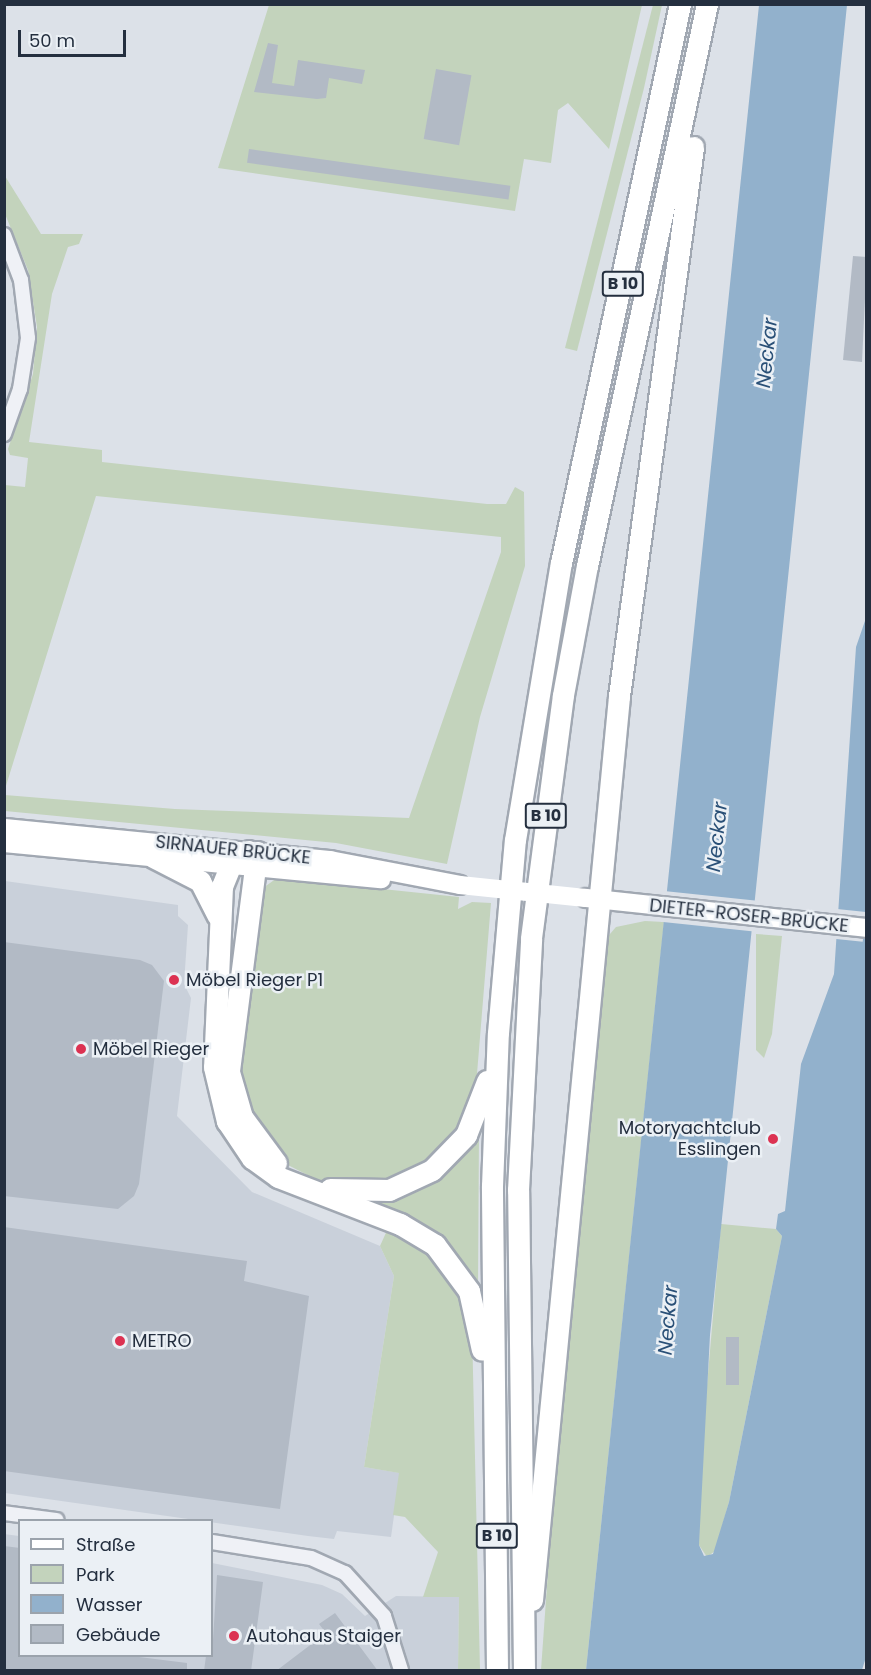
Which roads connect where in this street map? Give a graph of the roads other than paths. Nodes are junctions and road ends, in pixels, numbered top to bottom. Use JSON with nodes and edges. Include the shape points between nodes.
{"nodes":[{"id":1,"x":680,"y":4,"type":"edge"},
{"id":2,"x":706,"y":7,"type":"edge"},
{"id":3,"x":4,"y":235,"type":"edge"},
{"id":4,"x":4,"y":434,"type":"edge"},
{"id":5,"x":4,"y":828,"type":"edge"},
{"id":6,"x":4,"y":843,"type":"edge"},
{"id":7,"x":254,"y":856,"type":"junction"},
{"id":8,"x":153,"y":857,"type":"junction"},
{"id":9,"x":231,"y":864,"type":"junction"},
{"id":10,"x":591,"y":899,"type":"junction"},
{"id":11,"x":632,"y":903,"type":"joint"},
{"id":12,"x":221,"y":926,"type":"junction"},
{"id":13,"x":867,"y":928,"type":"edge"},
{"id":14,"x":498,"y":1033,"type":"junction"},
{"id":15,"x":494,"y":1401,"type":"junction"},
{"id":16,"x":4,"y":1513,"type":"edge"},
{"id":17,"x":44,"y":1519,"type":"edge"},
{"id":18,"x":213,"y":1542,"type":"edge"},
{"id":19,"x":524,"y":1642,"type":"junction"},
{"id":20,"x":400,"y":1671,"type":"edge"},
{"id":21,"x":497,"y":1671,"type":"edge"},
{"id":22,"x":524,"y":1671,"type":"edge"}],
"edges":[{"from":1,"to":14,"type":"highway","number":"B 10","via":[[536,698],[515,840]]},
{"from":2,"to":10,"type":"highway","via":[[700,109],[647,463]]},
{"from":2,"to":19,"type":"highway","number":"B 10","via":[[587,567],[563,695],[531,938],[518,1190]]},
{"from":3,"to":4,"type":"street","via":[[21,280],[28,338],[20,389]]},
{"from":5,"to":7,"type":"main road","name":"SIRNAUER BRÜCKE"},
{"from":6,"to":8,"type":"main road","name":"SIRNAUER BRÜCKE"},
{"from":7,"to":9,"type":"highway"},
{"from":7,"to":10,"type":"main road","name":"SIRNAUER BRÜCKE","bridge":true,"via":[[366,864],[460,885]]},
{"from":7,"to":14,"type":"highway","via":[[229,1072],[242,1117],[279,1166],[322,1188],[357,1193],[389,1190],[419,1179],[466,1135],[483,1096]]},
{"from":8,"to":9,"type":"main road","name":"SIRNAUER BRÜCKE"},
{"from":8,"to":12,"type":"highway","via":[[200,881]]},
{"from":9,"to":12,"type":"highway","via":[[222,886]]},
{"from":10,"to":11,"type":"main road","name":"SIRNAUER BRÜCKE"},
{"from":10,"to":19,"type":"highway","via":[[540,1557]]},
{"from":11,"to":13,"type":"main road","name":"DIETER-ROSER-BRÜCKE"},
{"from":12,"to":15,"type":"highway","via":[[214,1067],[220,1102],[235,1136],[252,1158],[284,1180],[400,1224],[445,1254],[474,1304]]},
{"from":14,"to":15,"type":"highway","number":"B 10"},
{"from":15,"to":21,"type":"highway","number":"B 10"},
{"from":16,"to":17,"type":"street"},
{"from":18,"to":20,"type":"street","via":[[311,1558],[345,1573],[384,1616]]},
{"from":19,"to":22,"type":"highway","number":"B 10"}]}
